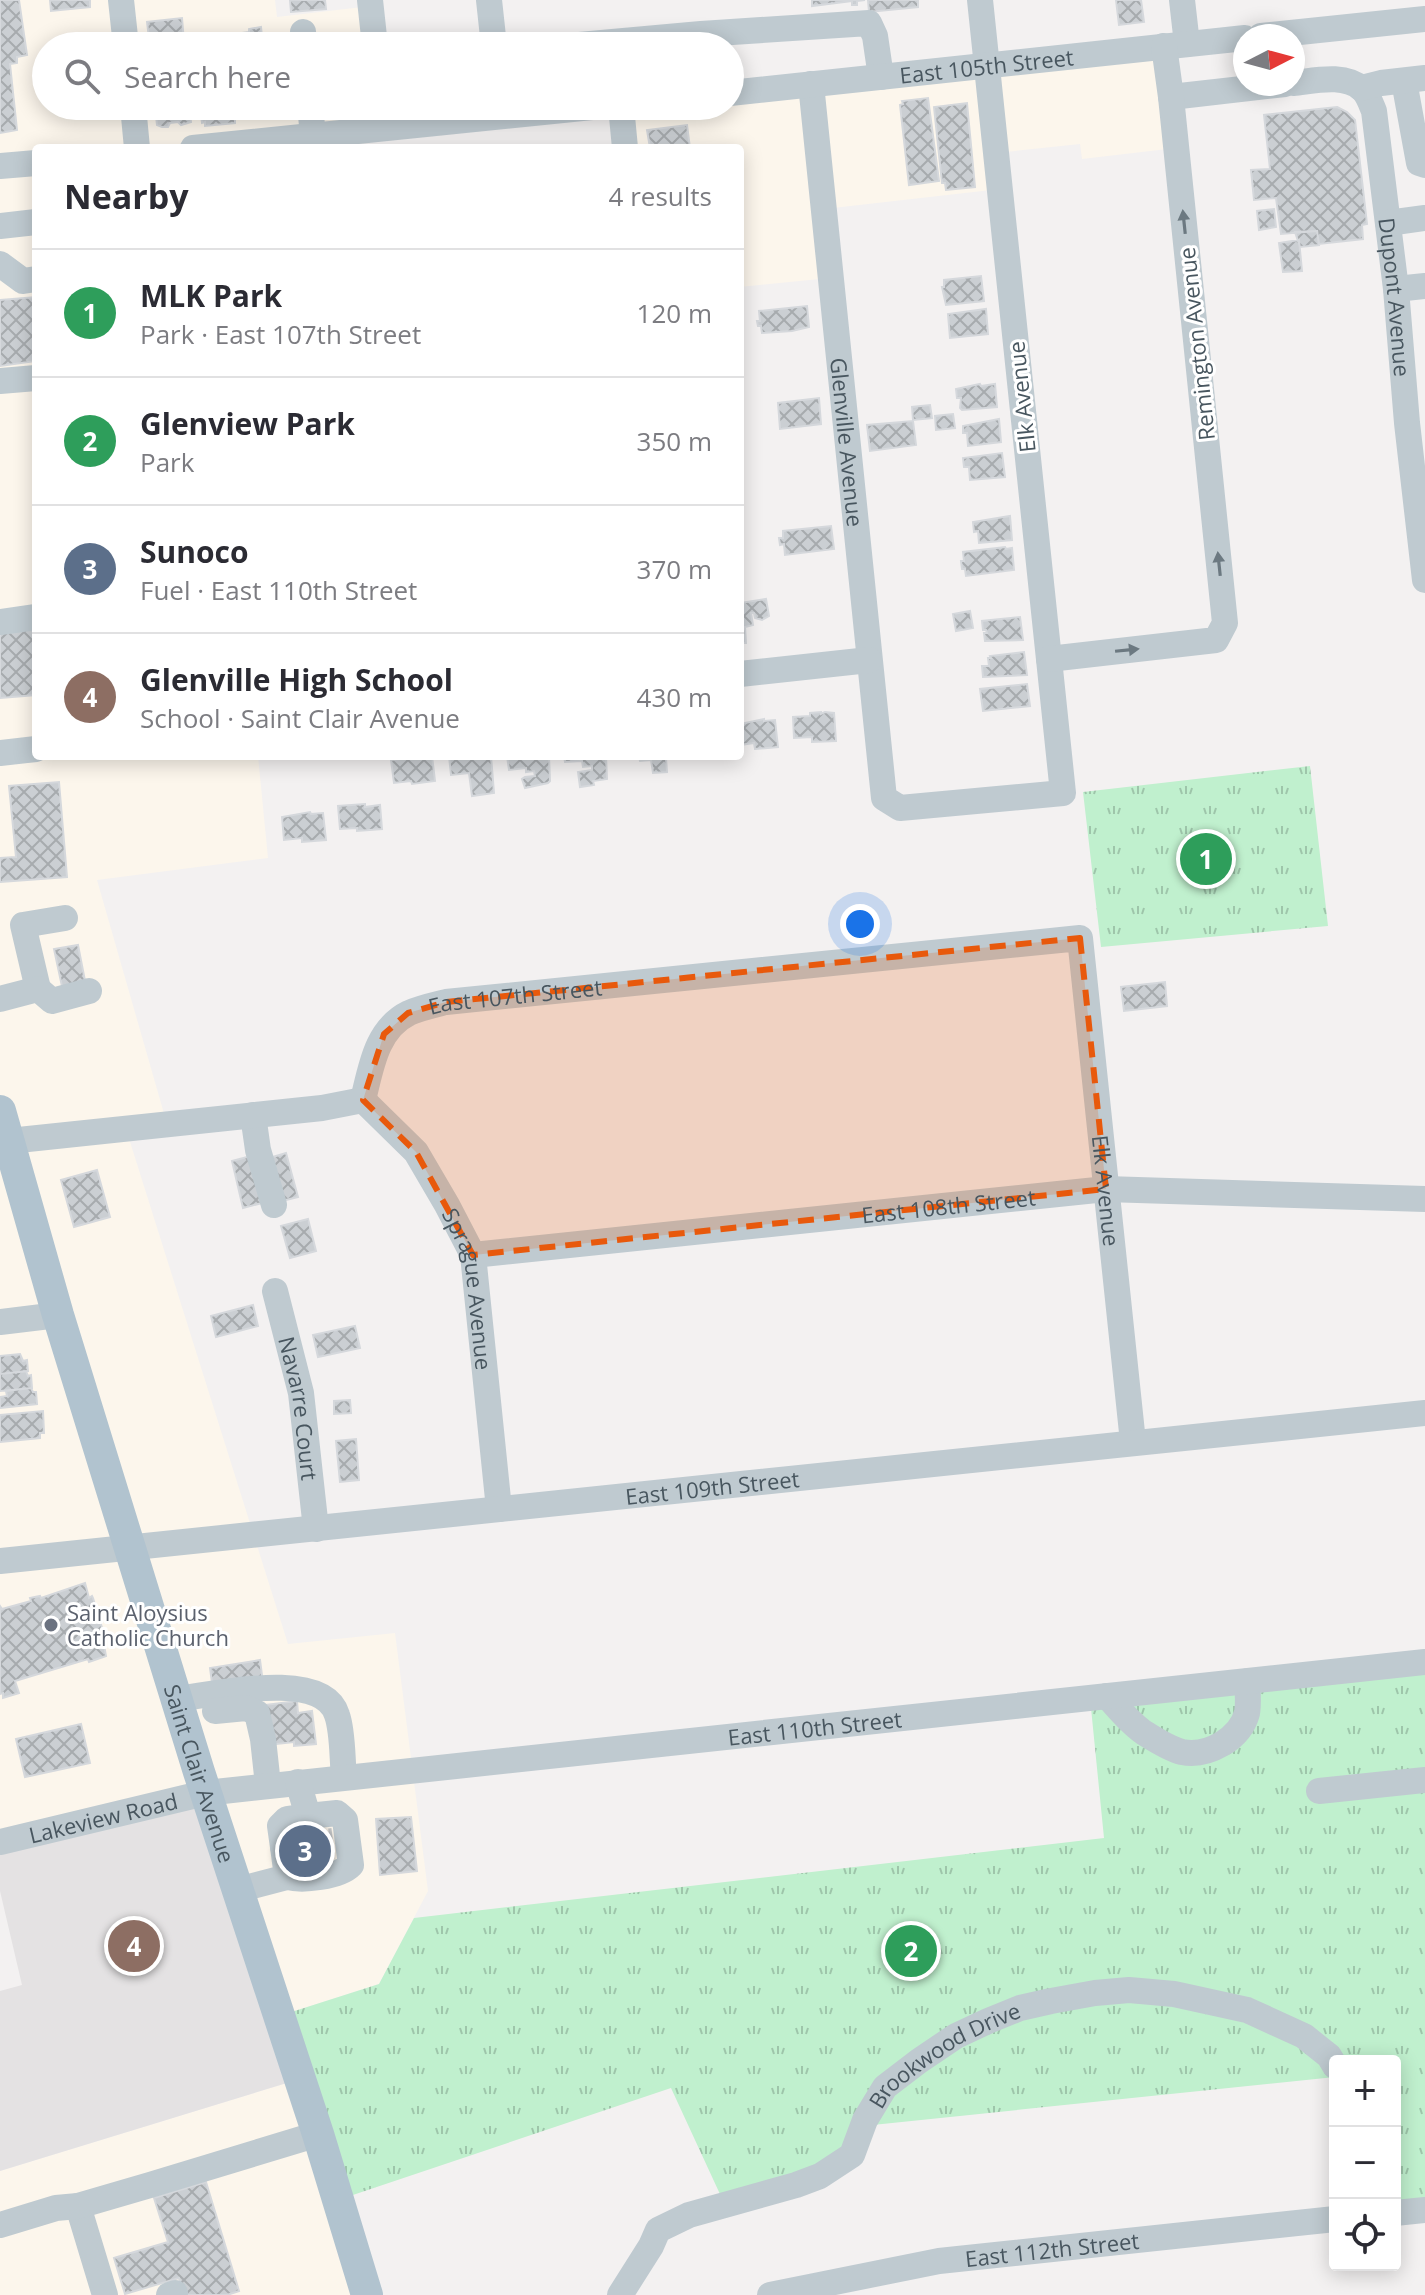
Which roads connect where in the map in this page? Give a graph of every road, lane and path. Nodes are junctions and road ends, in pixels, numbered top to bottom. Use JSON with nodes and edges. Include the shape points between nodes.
{"nodes":[{"id":1,"x":121,"y":0,"type":"edge"},
{"id":2,"x":370,"y":0,"type":"edge"},
{"id":3,"x":489,"y":0,"type":"edge"},
{"id":4,"x":980,"y":0,"type":"edge"},
{"id":5,"x":1182,"y":0,"type":"edge"},
{"id":6,"x":1425,"y":19,"type":"edge"},
{"id":7,"x":1305,"y":31,"type":"edge"},
{"id":8,"x":124,"y":32,"type":"edge"},
{"id":9,"x":373,"y":32,"type":"edge"},
{"id":10,"x":492,"y":32,"type":"edge"},
{"id":11,"x":744,"y":35,"type":"edge"},
{"id":12,"x":1233,"y":39,"type":"edge"},
{"id":13,"x":1176,"y":45,"type":"junction"},
{"id":14,"x":987,"y":66,"type":"junction"},
{"id":15,"x":881,"y":77,"type":"junction"},
{"id":16,"x":1414,"y":79,"type":"edge"},
{"id":17,"x":1305,"y":82,"type":"edge"},
{"id":18,"x":811,"y":84,"type":"junction"},
{"id":19,"x":1361,"y":88,"type":"junction"},
{"id":20,"x":1233,"y":90,"type":"edge"},
{"id":21,"x":744,"y":91,"type":"edge"},
{"id":22,"x":1171,"y":97,"type":"junction"},
{"id":23,"x":134,"y":120,"type":"edge"},
{"id":24,"x":311,"y":120,"type":"edge"},
{"id":25,"x":370,"y":120,"type":"edge"},
{"id":26,"x":622,"y":120,"type":"edge"},
{"id":27,"x":313,"y":135,"type":"junction"},
{"id":28,"x":137,"y":144,"type":"edge"},
{"id":29,"x":230,"y":144,"type":"edge"},
{"id":30,"x":625,"y":144,"type":"edge"},
{"id":31,"x":32,"y":163,"type":"edge"},
{"id":32,"x":1425,"y":165,"type":"edge"},
{"id":33,"x":0,"y":166,"type":"edge"},
{"id":34,"x":1425,"y":218,"type":"edge"},
{"id":35,"x":32,"y":222,"type":"edge"},
{"id":36,"x":1388,"y":223,"type":"junction"},
{"id":37,"x":0,"y":226,"type":"edge"},
{"id":38,"x":0,"y":264,"type":"edge"},
{"id":39,"x":32,"y":280,"type":"edge"},
{"id":40,"x":1425,"y":286,"type":"edge"},
{"id":41,"x":1396,"y":289,"type":"junction"},
{"id":42,"x":32,"y":378,"type":"edge"},
{"id":43,"x":0,"y":381,"type":"edge"},
{"id":44,"x":1416,"y":422,"type":"edge"},
{"id":45,"x":1425,"y":580,"type":"edge"},
{"id":46,"x":32,"y":618,"type":"edge"},
{"id":47,"x":0,"y":622,"type":"edge"},
{"id":48,"x":1049,"y":659,"type":"junction"},
{"id":49,"x":869,"y":660,"type":"junction"},
{"id":50,"x":744,"y":674,"type":"edge"},
{"id":51,"x":32,"y":749,"type":"edge"},
{"id":52,"x":0,"y":753,"type":"edge"},
{"id":53,"x":884,"y":798,"type":"joint"},
{"id":54,"x":65,"y":918,"type":"dead end"},
{"id":55,"x":1080,"y":938,"type":"joint"},
{"id":56,"x":38,"y":989,"type":"junction"},
{"id":57,"x":89,"y":991,"type":"dead end"},
{"id":58,"x":0,"y":999,"type":"edge"},
{"id":59,"x":363,"y":1100,"type":"junction"},
{"id":60,"x":253,"y":1115,"type":"junction"},
{"id":61,"x":5,"y":1126,"type":"edge"},
{"id":62,"x":1106,"y":1189,"type":"junction"},
{"id":63,"x":1425,"y":1199,"type":"edge"},
{"id":64,"x":274,"y":1205,"type":"dead end"},
{"id":65,"x":473,"y":1255,"type":"junction"},
{"id":66,"x":275,"y":1291,"type":"dead end"},
{"id":67,"x":58,"y":1315,"type":"junction"},
{"id":68,"x":0,"y":1322,"type":"edge"},
{"id":69,"x":1425,"y":1413,"type":"edge"},
{"id":70,"x":1133,"y":1442,"type":"junction"},
{"id":71,"x":499,"y":1509,"type":"junction"},
{"id":72,"x":316,"y":1529,"type":"junction"},
{"id":73,"x":130,"y":1549,"type":"junction"},
{"id":74,"x":0,"y":1561,"type":"edge"},
{"id":75,"x":1425,"y":1662,"type":"edge"},
{"id":76,"x":1248,"y":1681,"type":"junction"},
{"id":77,"x":1107,"y":1696,"type":"junction"},
{"id":78,"x":179,"y":1708,"type":"junction"},
{"id":79,"x":344,"y":1777,"type":"junction"},
{"id":80,"x":1425,"y":1780,"type":"edge"},
{"id":81,"x":298,"y":1782,"type":"junction"},
{"id":82,"x":268,"y":1785,"type":"junction"},
{"id":83,"x":1319,"y":1791,"type":"dead end"},
{"id":84,"x":205,"y":1793,"type":"junction"},
{"id":85,"x":308,"y":1816,"type":"junction"},
{"id":86,"x":0,"y":1842,"type":"edge"},
{"id":87,"x":287,"y":1877,"type":"junction"},
{"id":88,"x":237,"y":1890,"type":"junction"},
{"id":89,"x":1329,"y":2056,"type":"edge"},
{"id":90,"x":318,"y":2134,"type":"junction"},
{"id":91,"x":78,"y":2206,"type":"junction"},
{"id":92,"x":1425,"y":2210,"type":"edge"},
{"id":93,"x":1401,"y":2212,"type":"edge"},
{"id":94,"x":1329,"y":2220,"type":"edge"},
{"id":95,"x":0,"y":2225,"type":"edge"},
{"id":96,"x":105,"y":2295,"type":"edge"},
{"id":97,"x":367,"y":2295,"type":"edge"},
{"id":98,"x":620,"y":2295,"type":"edge"},
{"id":99,"x":770,"y":2295,"type":"edge"}],
"edges":[{"from":1,"to":8,"type":"street"},
{"from":2,"to":9,"type":"street"},
{"from":3,"to":10,"type":"street"},
{"from":4,"to":14,"type":"street","name":"Elk Avenue"},
{"from":5,"to":13,"type":"street","name":"Remington Avenue"},
{"from":6,"to":7,"type":"street"},
{"from":11,"to":15,"type":"street","via":[[869,23]]},
{"from":12,"to":13,"type":"street","name":"East 105th Street"},
{"from":13,"to":14,"type":"street","name":"East 105th Street"},
{"from":13,"to":22,"type":"street","name":"Remington Avenue"},
{"from":14,"to":15,"type":"street","name":"East 105th Street"},
{"from":14,"to":48,"type":"street","name":"Elk Avenue"},
{"from":15,"to":18,"type":"street","name":"East 105th Street"},
{"from":16,"to":19,"type":"street"},
{"from":16,"to":32,"type":"street","via":[[1419,163]]},
{"from":17,"to":19,"type":"street","via":[[1339,80]]},
{"from":18,"to":21,"type":"street","name":"East 105th Street"},
{"from":18,"to":49,"type":"street","name":"Glenville Avenue"},
{"from":19,"to":36,"type":"street","name":"Dupont Avenue","via":[[1374,111]]},
{"from":20,"to":22,"type":"street"},
{"from":48,"to":22,"type":"street","name":"Remington Avenue","one_way":true,"via":[[1216,640],[1225,623]]},
{"from":23,"to":28,"type":"street"},
{"from":24,"to":27,"type":"street"},
{"from":25,"to":27,"type":"street"},
{"from":26,"to":30,"type":"street"},
{"from":27,"to":29,"type":"street"},
{"from":31,"to":33,"type":"street"},
{"from":34,"to":36,"type":"street"},
{"from":35,"to":37,"type":"street"},
{"from":36,"to":41,"type":"street","name":"Dupont Avenue"},
{"from":38,"to":39,"type":"street","via":[[23,281]]},
{"from":40,"to":41,"type":"street"},
{"from":41,"to":44,"type":"street","name":"Dupont Avenue"},
{"from":42,"to":43,"type":"street"},
{"from":44,"to":45,"type":"street","name":"Dupont Avenue"},
{"from":46,"to":47,"type":"street"},
{"from":48,"to":53,"type":"street","name":"Elk Avenue","via":[[1063,793],[900,808]]},
{"from":49,"to":50,"type":"street"},
{"from":49,"to":53,"type":"street","name":"Glenville Avenue"},
{"from":51,"to":52,"type":"street"},
{"from":54,"to":56,"type":"street","via":[[23,925]]},
{"from":55,"to":59,"type":"street","name":"East 107th Street","via":[[446,1002],[408,1013],[384,1034]]},
{"from":55,"to":62,"type":"street","name":"Elk Avenue"},
{"from":56,"to":57,"type":"street","via":[[52,1001]]},
{"from":56,"to":58,"type":"street"},
{"from":59,"to":60,"type":"street"},
{"from":59,"to":65,"type":"street","name":"Sprague Avenue","via":[[416,1152]]},
{"from":60,"to":61,"type":"street"},
{"from":60,"to":64,"type":"street"},
{"from":61,"to":67,"type":"main road","name":"Saint Clair Avenue"},
{"from":62,"to":63,"type":"street","name":"East 108th Street"},
{"from":62,"to":65,"type":"street","name":"East 108th Street"},
{"from":62,"to":70,"type":"street","name":"Elk Avenue"},
{"from":65,"to":71,"type":"street","name":"Sprague Avenue"},
{"from":66,"to":72,"type":"street","name":"Navarre Court","via":[[301,1393]]},
{"from":67,"to":68,"type":"street"},
{"from":67,"to":73,"type":"main road","name":"Saint Clair Avenue"},
{"from":69,"to":70,"type":"street","name":"East 109th Street"},
{"from":70,"to":71,"type":"street","name":"East 109th Street"},
{"from":71,"to":72,"type":"street","name":"East 109th Street"},
{"from":72,"to":73,"type":"street","name":"East 109th Street"},
{"from":73,"to":74,"type":"street","name":"East 109th Street"},
{"from":73,"to":78,"type":"main road","name":"Saint Clair Avenue"},
{"from":75,"to":76,"type":"street","name":"East 110th Street"},
{"from":76,"to":77,"type":"street","name":"East 110th Street"},
{"from":76,"to":77,"type":"street","via":[[1247,1713],[1236,1732],[1203,1752],[1183,1752],[1162,1743]]},
{"from":77,"to":79,"type":"street","name":"East 110th Street"},
{"from":78,"to":79,"type":"street","via":[[277,1687],[312,1692],[330,1700],[338,1715]]},
{"from":78,"to":82,"type":"street","via":[[246,1708],[257,1713]]},
{"from":78,"to":84,"type":"main road","name":"Saint Clair Avenue"},
{"from":79,"to":81,"type":"street","name":"East 110th Street"},
{"from":80,"to":83,"type":"street"},
{"from":81,"to":82,"type":"street","name":"East 110th Street"},
{"from":81,"to":85,"type":"street"},
{"from":82,"to":84,"type":"street","name":"East 110th Street"},
{"from":84,"to":86,"type":"street","name":"Lakeview Road"},
{"from":84,"to":88,"type":"main road","name":"Saint Clair Avenue"},
{"from":85,"to":87,"type":"street","via":[[287,1819],[280,1826],[287,1846]]},
{"from":85,"to":87,"type":"street","via":[[337,1813],[345,1820],[341,1840],[351,1865],[344,1872]]},
{"from":87,"to":88,"type":"street"},
{"from":88,"to":90,"type":"main road","name":"Saint Clair Avenue"},
{"from":89,"to":98,"type":"street","name":"Brookwood Drive","via":[[1304,2036],[1247,2010],[1174,1994],[1095,1993],[1020,2008],[956,2036],[885,2087],[852,2155],[820,2176],[689,2215],[658,2230]]},
{"from":90,"to":91,"type":"street"},
{"from":90,"to":97,"type":"main road","name":"Saint Clair Avenue"},
{"from":91,"to":95,"type":"street"},
{"from":91,"to":96,"type":"street"},
{"from":92,"to":93,"type":"street"},
{"from":94,"to":99,"type":"street","name":"East 112th Street","via":[[939,2261]]}]}
